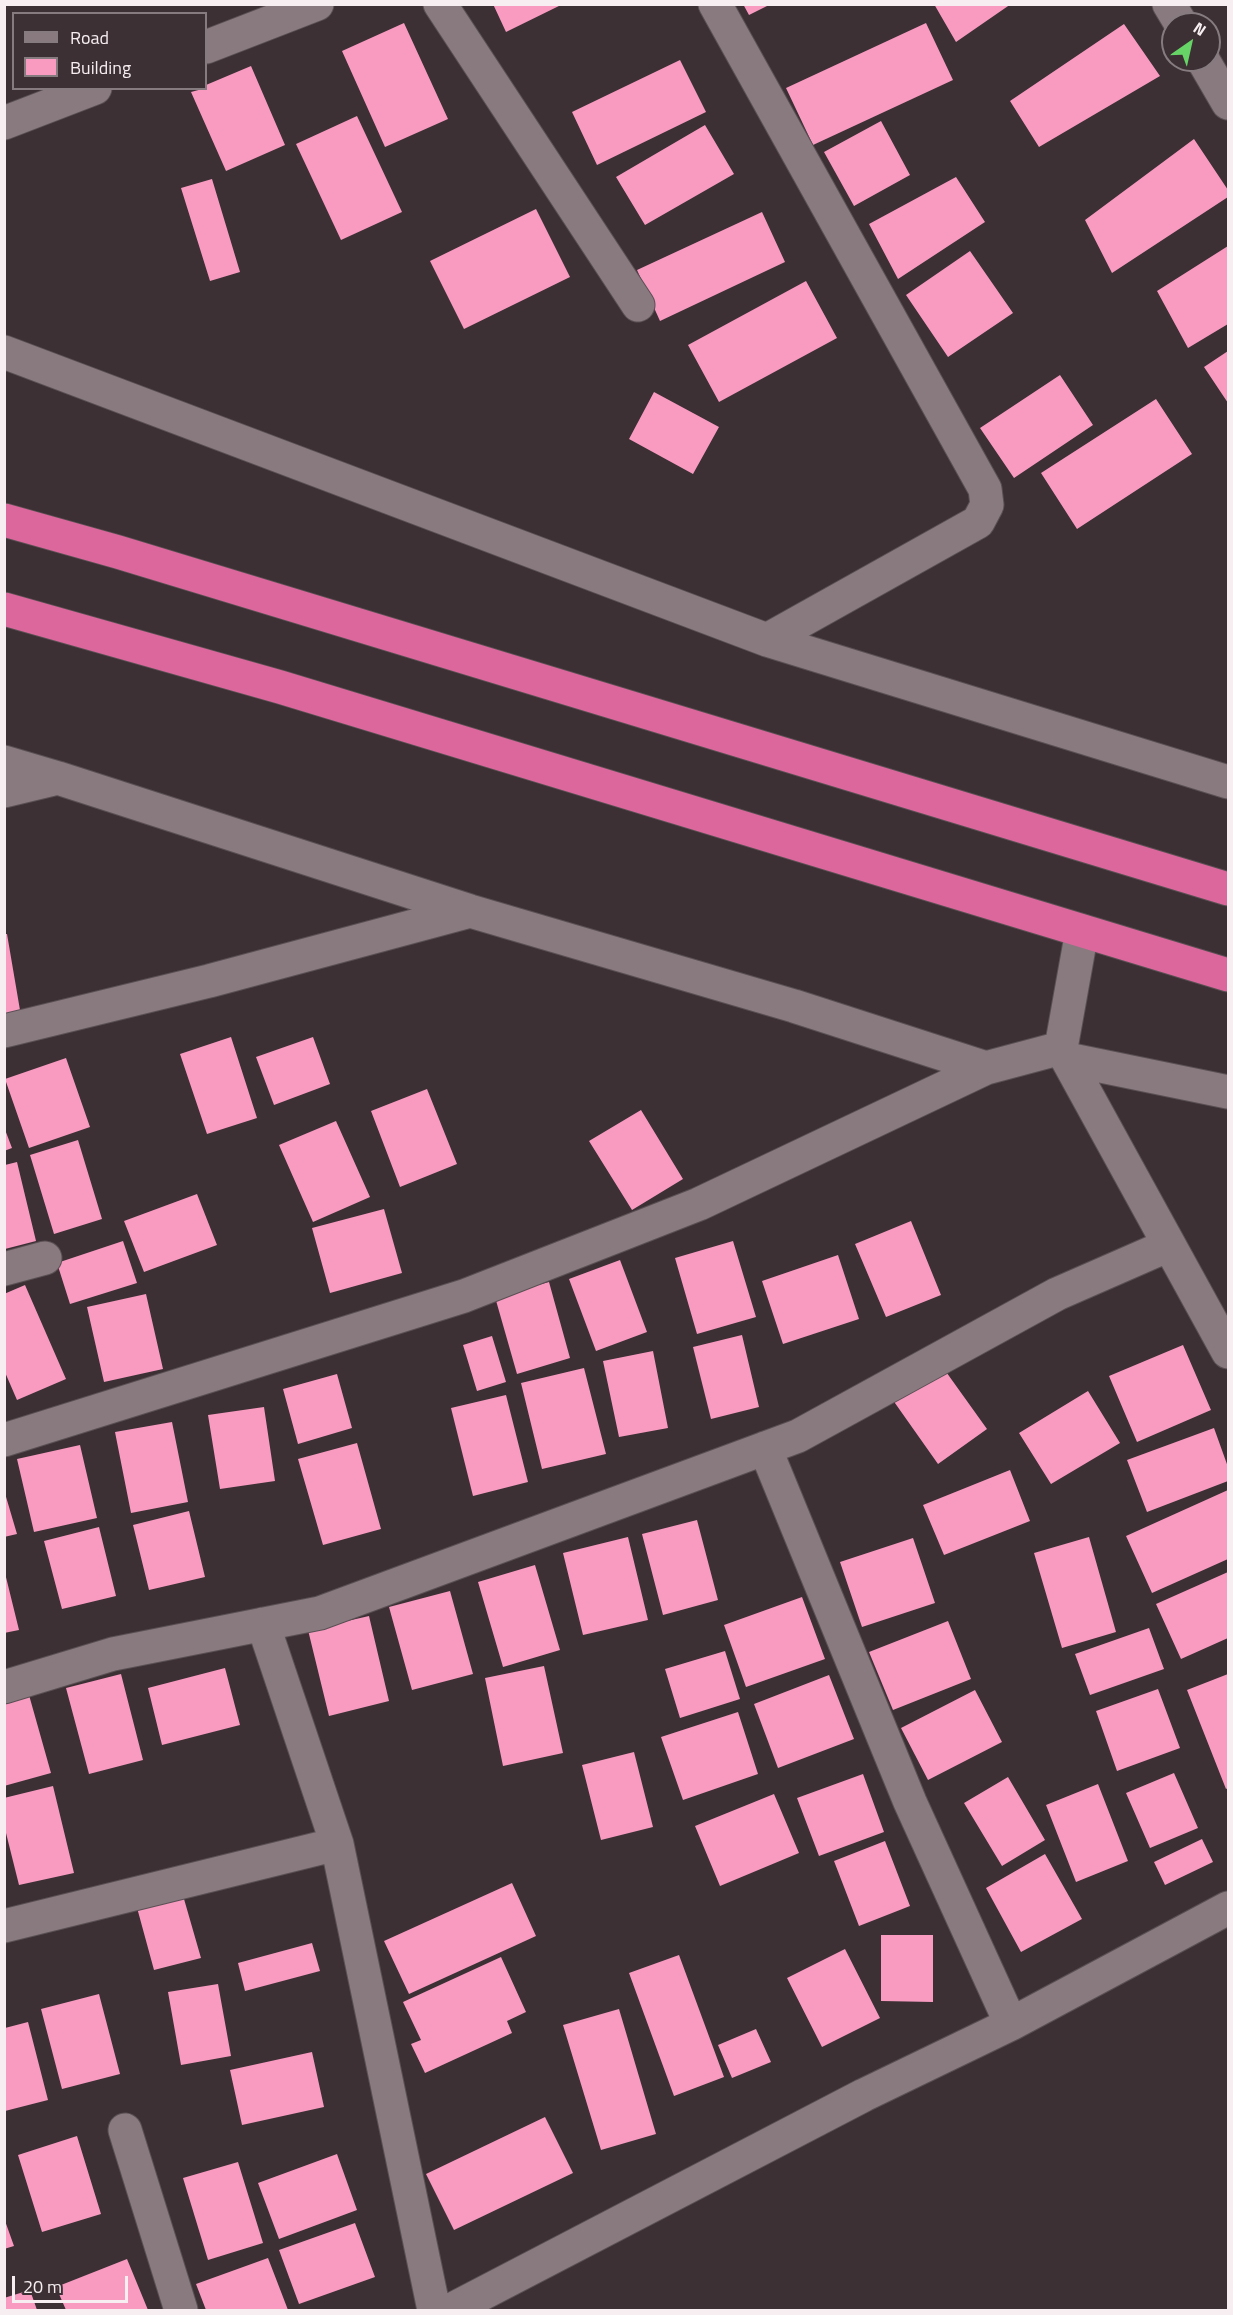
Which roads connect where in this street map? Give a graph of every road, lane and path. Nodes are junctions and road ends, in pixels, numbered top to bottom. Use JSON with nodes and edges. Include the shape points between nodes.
{"nodes":[{"id":1,"x":317,"y":4,"type":"edge"},
{"id":2,"x":440,"y":4,"type":"edge"},
{"id":3,"x":715,"y":4,"type":"edge"},
{"id":4,"x":207,"y":47,"type":"edge"},
{"id":5,"x":1211,"y":72,"type":"edge"},
{"id":6,"x":90,"y":90,"type":"edge"},
{"id":7,"x":1227,"y":97,"type":"edge"},
{"id":8,"x":4,"y":123,"type":"edge"},
{"id":9,"x":638,"y":305,"type":"dead end"},
{"id":10,"x":4,"y":352,"type":"edge"},
{"id":11,"x":4,"y":520,"type":"edge"},
{"id":12,"x":4,"y":609,"type":"edge"},
{"id":13,"x":767,"y":640,"type":"junction"},
{"id":14,"x":4,"y":762,"type":"edge"},
{"id":15,"x":58,"y":778,"type":"junction"},
{"id":16,"x":1228,"y":782,"type":"edge"},
{"id":17,"x":4,"y":791,"type":"edge"},
{"id":18,"x":1228,"y":889,"type":"edge"},
{"id":19,"x":470,"y":911,"type":"junction"},
{"id":20,"x":1082,"y":931,"type":"junction"},
{"id":21,"x":1228,"y":975,"type":"edge"},
{"id":22,"x":4,"y":1031,"type":"edge"},
{"id":23,"x":1064,"y":1054,"type":"junction"},
{"id":24,"x":986,"y":1068,"type":"junction"},
{"id":25,"x":1228,"y":1092,"type":"edge"},
{"id":26,"x":1169,"y":1245,"type":"junction"},
{"id":27,"x":45,"y":1258,"type":"dead end"},
{"id":28,"x":4,"y":1269,"type":"edge"},
{"id":29,"x":1228,"y":1352,"type":"edge"},
{"id":30,"x":4,"y":1440,"type":"edge"},
{"id":31,"x":765,"y":1448,"type":"junction"},
{"id":32,"x":263,"y":1624,"type":"junction"},
{"id":33,"x":4,"y":1687,"type":"edge"},
{"id":34,"x":337,"y":1844,"type":"junction"},
{"id":35,"x":1228,"y":1908,"type":"edge"},
{"id":36,"x":4,"y":1926,"type":"edge"},
{"id":37,"x":1011,"y":2024,"type":"junction"},
{"id":38,"x":125,"y":2130,"type":"dead end"},
{"id":39,"x":181,"y":2310,"type":"edge"},
{"id":40,"x":434,"y":2310,"type":"edge"},
{"id":41,"x":451,"y":2310,"type":"edge"}],
"edges":[{"from":1,"to":4,"type":"street"},
{"from":2,"to":9,"type":"street"},
{"from":3,"to":13,"type":"street","via":[[985,489],[987,505],[978,522]]},
{"from":5,"to":7,"type":"street"},
{"from":6,"to":8,"type":"street"},
{"from":10,"to":13,"type":"street"},
{"from":11,"to":18,"type":"highway"},
{"from":12,"to":20,"type":"highway","via":[[280,687]]},
{"from":13,"to":16,"type":"street"},
{"from":14,"to":15,"type":"street"},
{"from":15,"to":17,"type":"street"},
{"from":15,"to":19,"type":"street"},
{"from":19,"to":22,"type":"street"},
{"from":19,"to":24,"type":"street","via":[[794,1006]]},
{"from":20,"to":21,"type":"highway"},
{"from":20,"to":23,"type":"street"},
{"from":23,"to":24,"type":"street"},
{"from":23,"to":25,"type":"street"},
{"from":23,"to":26,"type":"street"},
{"from":24,"to":30,"type":"street","via":[[699,1204],[464,1296]]},
{"from":26,"to":29,"type":"street"},
{"from":26,"to":31,"type":"street","via":[[1057,1294],[798,1436]]},
{"from":27,"to":28,"type":"street"},
{"from":31,"to":32,"type":"street","via":[[320,1613]]},
{"from":31,"to":37,"type":"street","via":[[910,1803]]},
{"from":32,"to":33,"type":"street","via":[[113,1654]]},
{"from":32,"to":34,"type":"street"},
{"from":34,"to":36,"type":"street"},
{"from":34,"to":40,"type":"street"},
{"from":35,"to":37,"type":"street"},
{"from":37,"to":41,"type":"street","via":[[864,2095]]},
{"from":38,"to":39,"type":"street"}]}
